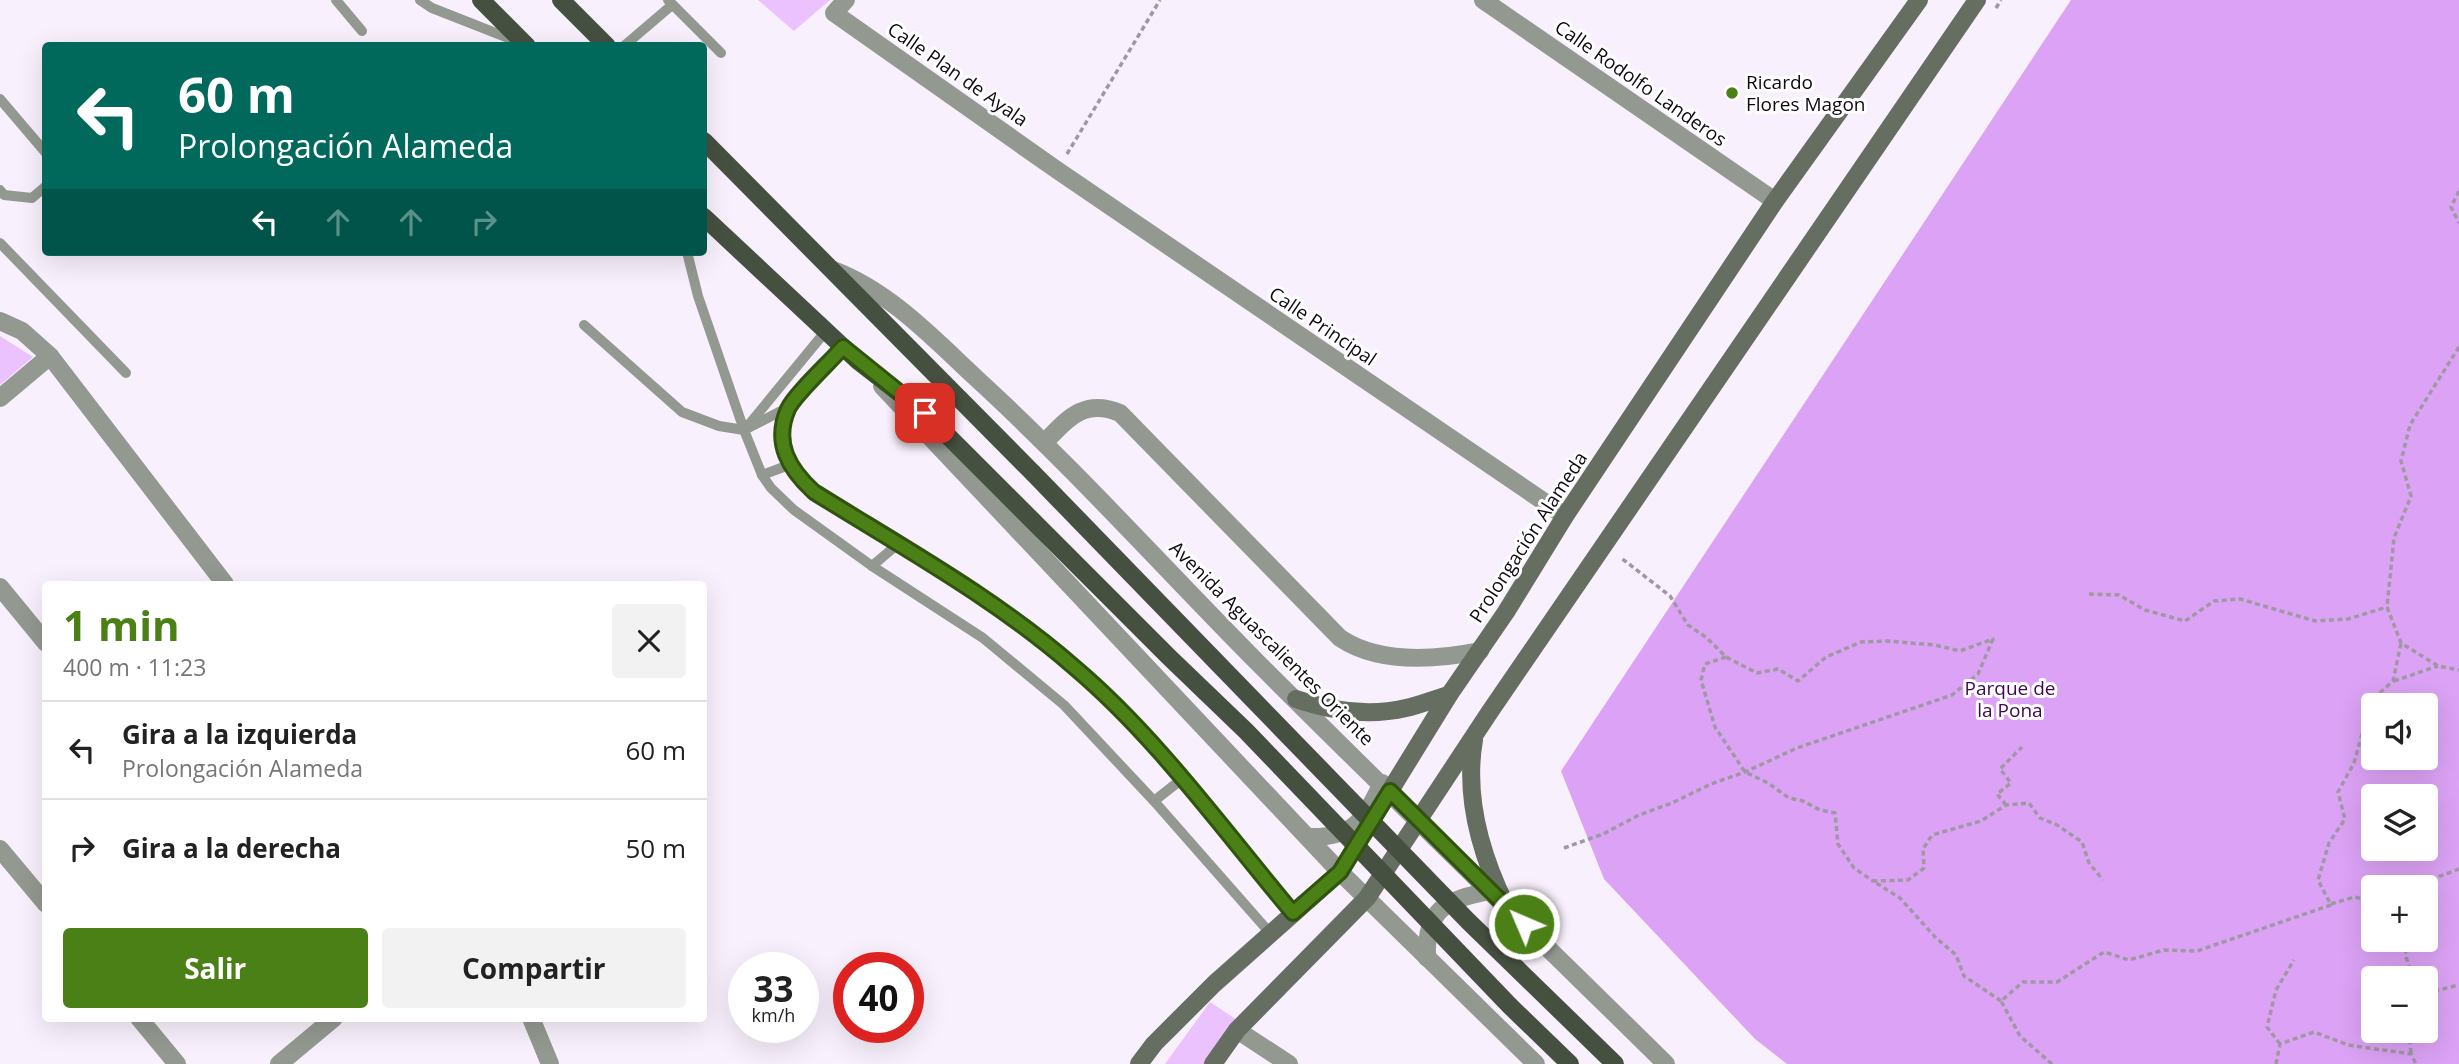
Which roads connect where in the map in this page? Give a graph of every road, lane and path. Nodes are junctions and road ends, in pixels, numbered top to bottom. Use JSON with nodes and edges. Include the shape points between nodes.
{"nodes":[{"id":1,"x":336,"y":0,"type":"edge"},
{"id":2,"x":420,"y":0,"type":"edge"},
{"id":3,"x":481,"y":0,"type":"edge"},
{"id":4,"x":561,"y":0,"type":"edge"},
{"id":5,"x":1160,"y":0,"type":"edge"},
{"id":6,"x":1483,"y":0,"type":"edge"},
{"id":7,"x":1919,"y":0,"type":"edge"},
{"id":8,"x":1977,"y":0,"type":"edge"},
{"id":9,"x":670,"y":2,"type":"edge"},
{"id":10,"x":840,"y":6,"type":"edge"},
{"id":11,"x":362,"y":31,"type":"dead end"},
{"id":12,"x":517,"y":42,"type":"edge"},
{"id":13,"x":523,"y":42,"type":"edge"},
{"id":14,"x":603,"y":42,"type":"edge"},
{"id":15,"x":628,"y":42,"type":"edge"},
{"id":16,"x":722,"y":52,"type":"dead end"},
{"id":17,"x":0,"y":99,"type":"edge"},
{"id":18,"x":707,"y":144,"type":"edge"},
{"id":19,"x":42,"y":148,"type":"edge"},
{"id":20,"x":1057,"y":170,"type":"junction"},
{"id":21,"x":42,"y":189,"type":"edge"},
{"id":22,"x":0,"y":190,"type":"edge"},
{"id":23,"x":2459,"y":191,"type":"edge"},
{"id":24,"x":1775,"y":201,"type":"junction"},
{"id":25,"x":707,"y":220,"type":"edge"},
{"id":26,"x":2459,"y":223,"type":"edge"},
{"id":27,"x":0,"y":243,"type":"edge"},
{"id":28,"x":688,"y":256,"type":"edge"},
{"id":29,"x":833,"y":270,"type":"junction"},
{"id":30,"x":0,"y":321,"type":"edge"},
{"id":31,"x":584,"y":325,"type":"dead end"},
{"id":32,"x":825,"y":332,"type":"junction"},
{"id":33,"x":843,"y":347,"type":"junction"},
{"id":34,"x":2459,"y":347,"type":"edge"},
{"id":35,"x":50,"y":356,"type":"junction"},
{"id":36,"x":858,"y":361,"type":"junction"},
{"id":37,"x":126,"y":373,"type":"dead end"},
{"id":38,"x":0,"y":398,"type":"edge"},
{"id":39,"x":789,"y":407,"type":"junction"},
{"id":40,"x":744,"y":430,"type":"junction"},
{"id":41,"x":1045,"y":442,"type":"junction"},
{"id":42,"x":789,"y":465,"type":"junction"},
{"id":43,"x":762,"y":475,"type":"junction"},
{"id":44,"x":1565,"y":516,"type":"junction"},
{"id":45,"x":898,"y":544,"type":"junction"},
{"id":46,"x":1620,"y":557,"type":"dead end"},
{"id":47,"x":872,"y":566,"type":"junction"},
{"id":48,"x":223,"y":581,"type":"edge"},
{"id":49,"x":0,"y":587,"type":"edge"},
{"id":50,"x":2089,"y":594,"type":"dead end"},
{"id":51,"x":2387,"y":607,"type":"junction"},
{"id":52,"x":42,"y":638,"type":"edge"},
{"id":53,"x":2401,"y":643,"type":"junction"},
{"id":54,"x":1480,"y":651,"type":"junction"},
{"id":55,"x":1726,"y":657,"type":"junction"},
{"id":56,"x":2438,"y":666,"type":"junction"},
{"id":57,"x":2459,"y":670,"type":"edge"},
{"id":58,"x":2393,"y":681,"type":"junction"},
{"id":59,"x":1449,"y":695,"type":"junction"},
{"id":60,"x":1296,"y":699,"type":"junction"},
{"id":61,"x":1474,"y":736,"type":"junction"},
{"id":62,"x":2022,"y":747,"type":"dead end"},
{"id":63,"x":1745,"y":772,"type":"junction"},
{"id":64,"x":1182,"y":779,"type":"junction"},
{"id":65,"x":1386,"y":787,"type":"junction"},
{"id":66,"x":1154,"y":801,"type":"junction"},
{"id":67,"x":2006,"y":805,"type":"junction"},
{"id":68,"x":1420,"y":820,"type":"junction"},
{"id":69,"x":1309,"y":837,"type":"junction"},
{"id":70,"x":1564,"y":848,"type":"dead end"},
{"id":71,"x":0,"y":849,"type":"edge"},
{"id":72,"x":2459,"y":869,"type":"edge"},
{"id":73,"x":1340,"y":872,"type":"junction"},
{"id":74,"x":2438,"y":878,"type":"edge"},
{"id":75,"x":2103,"y":880,"type":"dead end"},
{"id":76,"x":1873,"y":881,"type":"junction"},
{"id":77,"x":1490,"y":891,"type":"junction"},
{"id":78,"x":1367,"y":898,"type":"junction"},
{"id":79,"x":2361,"y":898,"type":"edge"},
{"id":80,"x":42,"y":899,"type":"edge"},
{"id":81,"x":2331,"y":905,"type":"junction"},
{"id":82,"x":1506,"y":906,"type":"junction"},
{"id":83,"x":1293,"y":913,"type":"junction"},
{"id":84,"x":1270,"y":933,"type":"junction"},
{"id":85,"x":1427,"y":958,"type":"junction"},
{"id":86,"x":2294,"y":960,"type":"dead end"},
{"id":87,"x":2459,"y":985,"type":"edge"},
{"id":88,"x":2438,"y":990,"type":"edge"},
{"id":89,"x":2001,"y":1001,"type":"junction"},
{"id":90,"x":142,"y":1022,"type":"edge"},
{"id":91,"x":329,"y":1022,"type":"edge"},
{"id":92,"x":532,"y":1022,"type":"edge"},
{"id":93,"x":1237,"y":1030,"type":"junction"},
{"id":94,"x":2410,"y":1043,"type":"edge"},
{"id":95,"x":2280,"y":1044,"type":"junction"},
{"id":96,"x":2411,"y":1054,"type":"junction"},
{"id":97,"x":546,"y":1062,"type":"edge"},
{"id":98,"x":177,"y":1064,"type":"edge"},
{"id":99,"x":279,"y":1064,"type":"edge"},
{"id":100,"x":1139,"y":1064,"type":"edge"},
{"id":101,"x":1213,"y":1064,"type":"edge"},
{"id":102,"x":1289,"y":1064,"type":"edge"},
{"id":103,"x":1536,"y":1064,"type":"edge"},
{"id":104,"x":1570,"y":1064,"type":"edge"},
{"id":105,"x":1615,"y":1064,"type":"edge"},
{"id":106,"x":1666,"y":1064,"type":"edge"},
{"id":107,"x":2052,"y":1064,"type":"edge"},
{"id":108,"x":2276,"y":1064,"type":"edge"},
{"id":109,"x":2416,"y":1064,"type":"edge"}],
"edges":[{"from":1,"to":11,"type":"lane"},
{"from":2,"to":12,"type":"lane"},
{"from":3,"to":13,"type":"main road"},
{"from":4,"to":14,"type":"main road"},
{"from":5,"to":20,"type":"path"},
{"from":6,"to":24,"type":"street","name":"Calle Rodolfo Landeros"},
{"from":7,"to":24,"type":"main road","name":"Prolongación Alameda"},
{"from":8,"to":61,"type":"main road"},
{"from":9,"to":15,"type":"lane"},
{"from":9,"to":16,"type":"lane"},
{"from":10,"to":20,"type":"street","name":"Calle Plan de Ayala"},
{"from":17,"to":19,"type":"lane"},
{"from":18,"to":29,"type":"main road","name":"Avenida Aguascalientes Oriente"},
{"from":20,"to":44,"type":"street","name":"Calle Principal"},
{"from":21,"to":22,"type":"lane","via":[[32,198],[4,195]]},
{"from":23,"to":26,"type":"path","via":[[2451,207]]},
{"from":24,"to":44,"type":"main road","name":"Prolongación Alameda"},
{"from":25,"to":32,"type":"main road"},
{"from":27,"to":37,"type":"lane"},
{"from":28,"to":40,"type":"lane"},
{"from":29,"to":41,"type":"street","name":"Avenida Aguascalientes Oriente","via":[[887,299]]},
{"from":29,"to":105,"type":"main road","name":"Avenida Aguascalientes Oriente","bridge":true,"via":[[1459,912]]},
{"from":30,"to":35,"type":"street","via":[[22,331]]},
{"from":31,"to":40,"type":"lane","via":[[682,412]]},
{"from":32,"to":33,"type":"main road"},
{"from":32,"to":40,"type":"lane"},
{"from":33,"to":36,"type":"main road"},
{"from":33,"to":39,"type":"lane"},
{"from":34,"to":51,"type":"path","via":[[2410,425],[2401,461],[2411,496],[2394,538]]},
{"from":35,"to":38,"type":"street"},
{"from":35,"to":48,"type":"street"},
{"from":36,"to":69,"type":"street"},
{"from":36,"to":104,"type":"main road","bridge":true,"via":[[925,413],[1246,731]]},
{"from":39,"to":40,"type":"lane"},
{"from":39,"to":42,"type":"lane","via":[[782,431]]},
{"from":40,"to":43,"type":"lane"},
{"from":41,"to":54,"type":"street","via":[[1081,411],[1101,407],[1121,413],[1340,638],[1364,651],[1411,657]]},
{"from":41,"to":60,"type":"street","name":"Avenida Aguascalientes Oriente"},
{"from":42,"to":43,"type":"lane"},
{"from":42,"to":45,"type":"lane","via":[[814,492]]},
{"from":43,"to":47,"type":"lane","via":[[781,499]]},
{"from":44,"to":54,"type":"main road","name":"Prolongación Alameda"},
{"from":45,"to":47,"type":"lane"},
{"from":45,"to":64,"type":"lane","via":[[1011,615],[1076,668]]},
{"from":46,"to":55,"type":"path","via":[[1670,596],[1688,625]]},
{"from":47,"to":66,"type":"lane","via":[[983,638],[1064,705]]},
{"from":49,"to":52,"type":"street"},
{"from":50,"to":51,"type":"path","via":[[2119,595],[2145,610],[2185,621],[2214,601],[2240,599],[2315,621],[2348,619]]},
{"from":51,"to":53,"type":"path"},
{"from":53,"to":56,"type":"path"},
{"from":53,"to":58,"type":"path"},
{"from":54,"to":59,"type":"main road","name":"Prolongación Alameda"},
{"from":55,"to":63,"type":"path","via":[[1705,664],[1701,680],[1715,727]]},
{"from":55,"to":63,"type":"path","via":[[1757,673],[1778,669],[1798,681],[1826,657],[1861,642],[1911,643],[1960,651],[1993,639],[1978,674],[1952,695],[1797,748]]},
{"from":56,"to":57,"type":"path"},
{"from":56,"to":58,"type":"path"},
{"from":58,"to":81,"type":"path","via":[[2371,701],[2354,763],[2338,792],[2344,819],[2329,843],[2318,880]]},
{"from":59,"to":60,"type":"main road","via":[[1402,709],[1366,713]]},
{"from":59,"to":65,"type":"main road","name":"Prolongación Alameda"},
{"from":60,"to":65,"type":"street","name":"Avenida Aguascalientes Oriente"},
{"from":61,"to":68,"type":"main road"},
{"from":61,"to":82,"type":"main road","via":[[1474,812],[1484,856]]},
{"from":62,"to":67,"type":"path","via":[[2000,769],[2011,783],[1997,794]]},
{"from":63,"to":70,"type":"path"},
{"from":63,"to":76,"type":"path","via":[[1789,798],[1835,813],[1838,844],[1854,868]]},
{"from":64,"to":66,"type":"lane"},
{"from":64,"to":83,"type":"lane"},
{"from":65,"to":68,"type":"street","name":"Avenida Aguascalientes Oriente"},
{"from":65,"to":69,"type":"street","via":[[1359,824],[1335,836]]},
{"from":65,"to":73,"type":"main road","name":"Prolongación Alameda"},
{"from":66,"to":84,"type":"lane"},
{"from":67,"to":75,"type":"path","via":[[2029,803],[2040,818],[2082,842],[2089,863]]},
{"from":67,"to":76,"type":"path","via":[[1981,821],[1932,835],[1923,849],[1924,868],[1908,880]]},
{"from":68,"to":77,"type":"street","name":"Avenida Aguascalientes Oriente"},
{"from":68,"to":78,"type":"main road"},
{"from":69,"to":73,"type":"street"},
{"from":71,"to":80,"type":"street"},
{"from":72,"to":74,"type":"path"},
{"from":73,"to":78,"type":"street"},
{"from":73,"to":83,"type":"main road","name":"Prolongación Alameda"},
{"from":76,"to":89,"type":"path","via":[[1900,898],[1956,955],[1964,976]]},
{"from":77,"to":82,"type":"street","name":"Avenida Aguascalientes Oriente"},
{"from":77,"to":85,"type":"street","via":[[1438,910],[1429,928]]},
{"from":78,"to":85,"type":"street"},
{"from":78,"to":93,"type":"main road"},
{"from":79,"to":81,"type":"path"},
{"from":81,"to":89,"type":"path","via":[[2197,950],[2164,950],[2129,960],[2104,952],[2057,982],[2023,982]]},
{"from":82,"to":106,"type":"street","name":"Avenida Aguascalientes Oriente"},
{"from":83,"to":84,"type":"main road","name":"Prolongación Alameda"},
{"from":84,"to":100,"type":"main road","name":"Prolongación Alameda","via":[[1153,1044]]},
{"from":85,"to":103,"type":"street"},
{"from":86,"to":95,"type":"path","via":[[2276,990],[2267,1027]]},
{"from":87,"to":88,"type":"path"},
{"from":89,"to":107,"type":"path","via":[[2020,1036]]},
{"from":90,"to":98,"type":"street"},
{"from":91,"to":99,"type":"street"},
{"from":92,"to":97,"type":"street"},
{"from":93,"to":101,"type":"main road"},
{"from":93,"to":102,"type":"street"},
{"from":94,"to":96,"type":"path"},
{"from":95,"to":96,"type":"path","via":[[2314,1032],[2348,1045]]},
{"from":95,"to":108,"type":"path"},
{"from":96,"to":109,"type":"path"}]}
